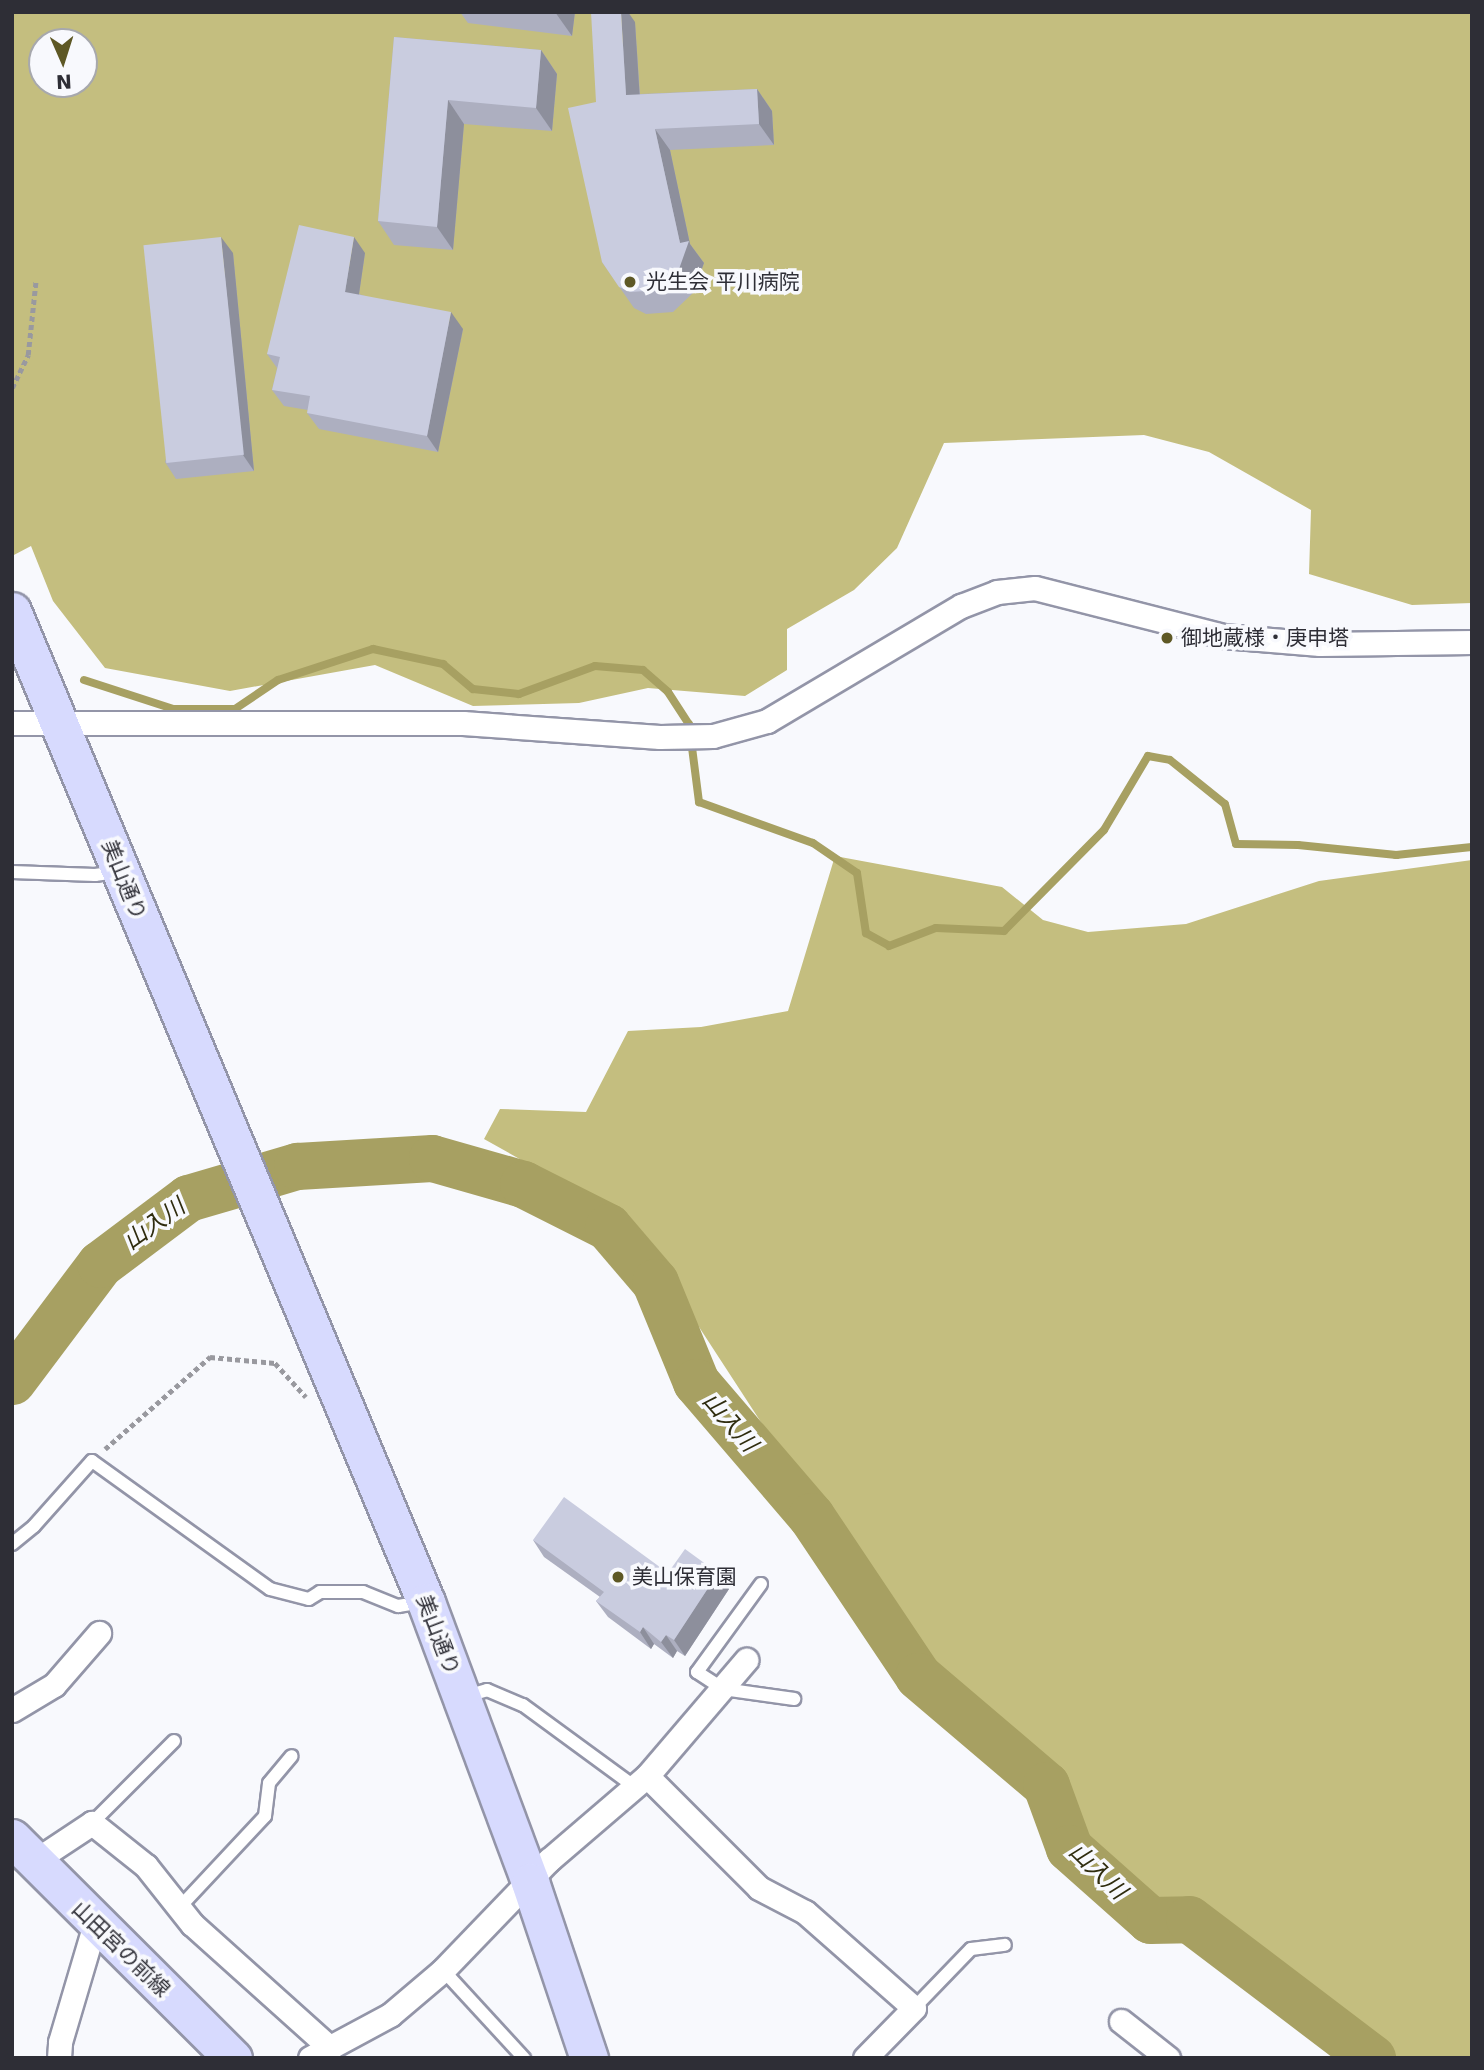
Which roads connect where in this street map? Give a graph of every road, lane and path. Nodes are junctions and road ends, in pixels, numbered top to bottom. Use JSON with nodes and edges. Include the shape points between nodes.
{"nodes":[{"id":1,"x":36,"y":279,"type":"dead end"},
{"id":2,"x":12,"y":388,"type":"edge"},
{"id":3,"x":12,"y":611,"type":"edge"},
{"id":4,"x":1472,"y":642,"type":"edge"},
{"id":5,"x":59,"y":722,"type":"junction"},
{"id":6,"x":12,"y":723,"type":"edge"},
{"id":7,"x":120,"y":871,"type":"junction"},
{"id":8,"x":12,"y":872,"type":"edge"},
{"id":9,"x":311,"y":1404,"type":"dead end"},
{"id":10,"x":92,"y":1461,"type":"junction"},
{"id":11,"x":12,"y":1544,"type":"edge"},
{"id":12,"x":761,"y":1584,"type":"dead end"},
{"id":13,"x":426,"y":1602,"type":"junction"},
{"id":14,"x":99,"y":1633,"type":"dead end"},
{"id":15,"x":746,"y":1660,"type":"dead end"},
{"id":16,"x":723,"y":1689,"type":"junction"},
{"id":17,"x":462,"y":1697,"type":"junction"},
{"id":18,"x":794,"y":1699,"type":"dead end"},
{"id":19,"x":12,"y":1710,"type":"edge"},
{"id":20,"x":174,"y":1741,"type":"dead end"},
{"id":21,"x":292,"y":1755,"type":"dead end"},
{"id":22,"x":641,"y":1781,"type":"junction"},
{"id":23,"x":92,"y":1823,"type":"junction"},
{"id":24,"x":18,"y":1845,"type":"edge"},
{"id":25,"x":530,"y":1882,"type":"junction"},
{"id":26,"x":180,"y":1908,"type":"junction"},
{"id":27,"x":95,"y":1924,"type":"junction"},
{"id":28,"x":1005,"y":1945,"type":"dead end"},
{"id":29,"x":443,"y":1970,"type":"junction"},
{"id":30,"x":914,"y":2008,"type":"junction"},
{"id":31,"x":1121,"y":2021,"type":"dead end"},
{"id":32,"x":320,"y":2053,"type":"edge"},
{"id":33,"x":59,"y":2058,"type":"edge"},
{"id":34,"x":233,"y":2058,"type":"edge"},
{"id":35,"x":524,"y":2058,"type":"edge"},
{"id":36,"x":589,"y":2058,"type":"edge"},
{"id":37,"x":865,"y":2058,"type":"edge"},
{"id":38,"x":1168,"y":2058,"type":"edge"}],
"edges":[{"from":1,"to":2,"type":"path","via":[[28,355]]},
{"from":3,"to":5,"type":"main road","name":"美山通り"},
{"from":4,"to":5,"type":"street","via":[[1320,644],[1223,636],[1035,588],[997,592],[961,606],[767,722],[739,732],[673,737],[463,723]]},
{"from":5,"to":6,"type":"street"},
{"from":5,"to":7,"type":"main road","name":"美山通り"},
{"from":7,"to":8,"type":"lane","via":[[95,875]]},
{"from":7,"to":13,"type":"main road","name":"美山通り"},
{"from":9,"to":10,"type":"path","via":[[275,1363],[209,1357]]},
{"from":10,"to":11,"type":"lane"},
{"from":10,"to":13,"type":"lane","via":[[270,1588],[309,1600],[320,1591],[363,1592],[398,1605]]},
{"from":12,"to":16,"type":"lane","via":[[697,1672]]},
{"from":13,"to":17,"type":"main road","name":"美山通り"},
{"from":14,"to":19,"type":"street","via":[[54,1685]]},
{"from":15,"to":16,"type":"street"},
{"from":16,"to":18,"type":"lane"},
{"from":16,"to":22,"type":"street"},
{"from":17,"to":22,"type":"lane","via":[[487,1690],[523,1705]]},
{"from":17,"to":25,"type":"main road","name":"美山通り"},
{"from":20,"to":23,"type":"lane"},
{"from":21,"to":26,"type":"lane","via":[[269,1783],[265,1816]]},
{"from":22,"to":25,"type":"street"},
{"from":22,"to":30,"type":"street","via":[[759,1888],[805,1912]]},
{"from":23,"to":24,"type":"street"},
{"from":23,"to":26,"type":"street","via":[[146,1866]]},
{"from":24,"to":27,"type":"main road","name":"山田宮の前線"},
{"from":25,"to":29,"type":"street"},
{"from":25,"to":36,"type":"main road","name":"美山通り"},
{"from":26,"to":32,"type":"street"},
{"from":27,"to":33,"type":"street"},
{"from":27,"to":34,"type":"main road","name":"山田宮の前線"},
{"from":28,"to":30,"type":"lane","via":[[971,1949]]},
{"from":29,"to":32,"type":"street","via":[[390,2015]]},
{"from":29,"to":35,"type":"lane"},
{"from":30,"to":37,"type":"street"},
{"from":31,"to":38,"type":"street"}]}
